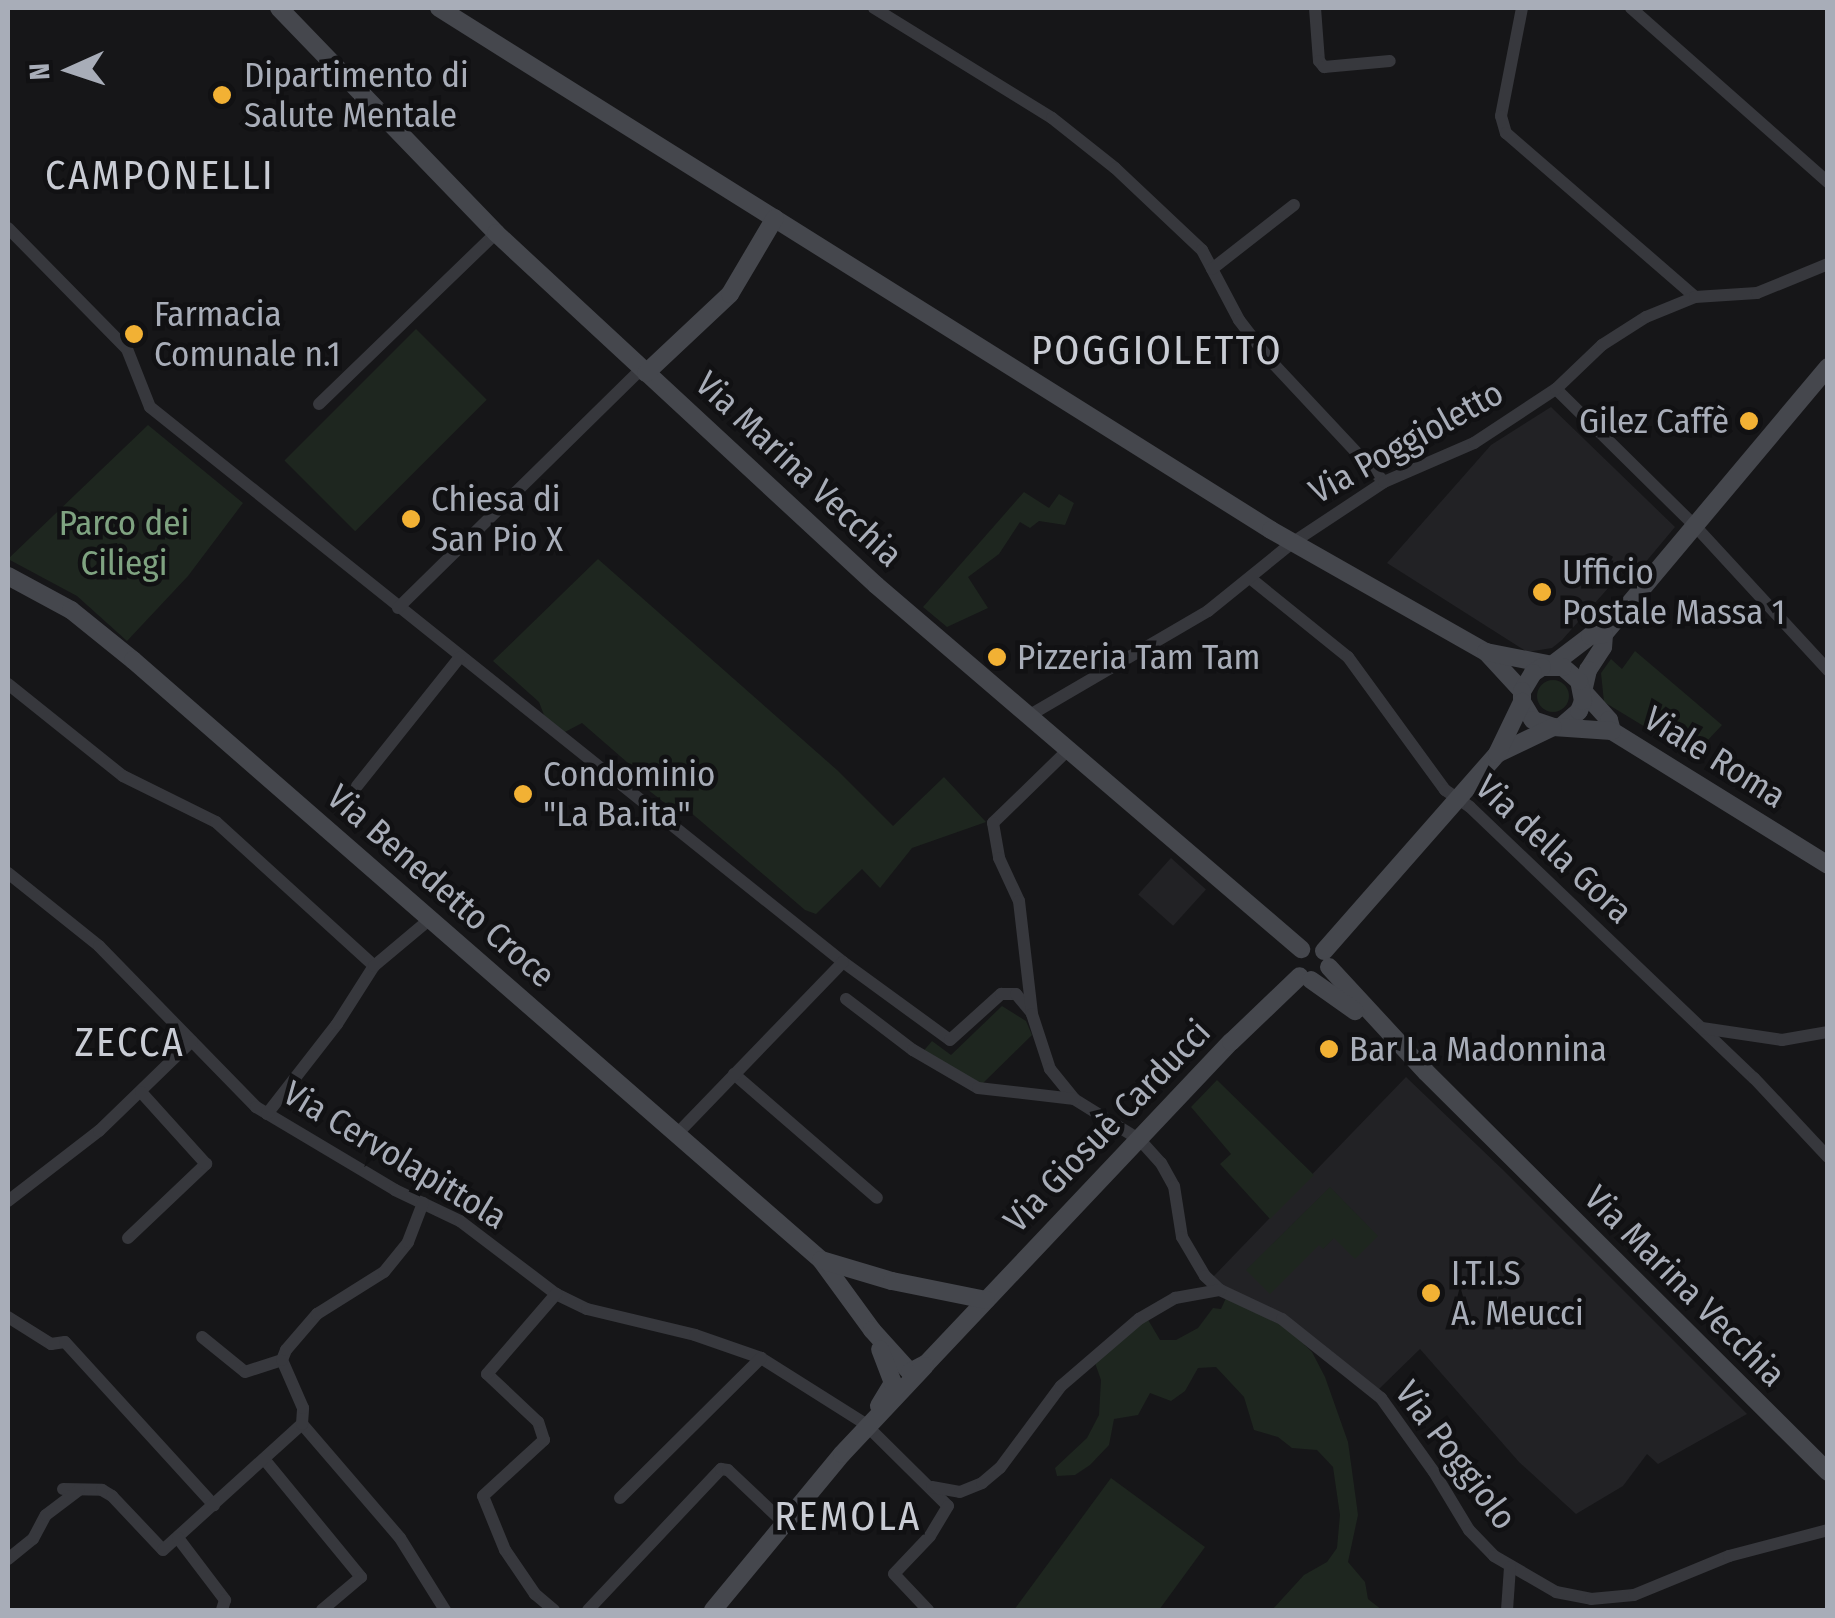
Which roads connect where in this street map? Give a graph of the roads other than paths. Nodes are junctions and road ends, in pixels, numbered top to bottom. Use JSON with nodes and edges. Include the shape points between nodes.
{"nodes":[{"id":1,"x":279,"y":8,"type":"edge"},
{"id":2,"x":438,"y":8,"type":"edge"},
{"id":3,"x":874,"y":8,"type":"edge"},
{"id":4,"x":1315,"y":8,"type":"edge"},
{"id":5,"x":1522,"y":8,"type":"edge"},
{"id":6,"x":1631,"y":8,"type":"edge"},
{"id":7,"x":1390,"y":61,"type":"dead end"},
{"id":8,"x":1828,"y":182,"type":"edge"},
{"id":9,"x":1294,"y":205,"type":"dead end"},
{"id":10,"x":775,"y":218,"type":"junction"},
{"id":11,"x":8,"y":228,"type":"edge"},
{"id":12,"x":496,"y":234,"type":"junction"},
{"id":13,"x":1828,"y":264,"type":"edge"},
{"id":14,"x":1212,"y":269,"type":"junction"},
{"id":15,"x":1695,"y":297,"type":"junction"},
{"id":16,"x":1828,"y":367,"type":"edge"},
{"id":17,"x":644,"y":371,"type":"junction"},
{"id":18,"x":1556,"y":390,"type":"junction"},
{"id":19,"x":319,"y":404,"type":"dead end"},
{"id":20,"x":1384,"y":482,"type":"junction"},
{"id":21,"x":1696,"y":527,"type":"junction"},
{"id":22,"x":1292,"y":543,"type":"junction"},
{"id":23,"x":8,"y":576,"type":"edge"},
{"id":24,"x":1250,"y":578,"type":"junction"},
{"id":25,"x":398,"y":608,"type":"junction"},
{"id":26,"x":1604,"y":634,"type":"junction"},
{"id":27,"x":1486,"y":652,"type":"junction"},
{"id":28,"x":459,"y":658,"type":"junction"},
{"id":29,"x":1552,"y":665,"type":"junction"},
{"id":30,"x":1828,"y":670,"type":"edge"},
{"id":31,"x":8,"y":684,"type":"edge"},
{"id":32,"x":1583,"y":690,"type":"junction"},
{"id":33,"x":1522,"y":696,"type":"junction"},
{"id":34,"x":1030,"y":715,"type":"junction"},
{"id":35,"x":1558,"y":726,"type":"junction"},
{"id":36,"x":1612,"y":732,"type":"junction"},
{"id":37,"x":1069,"y":749,"type":"junction"},
{"id":38,"x":1496,"y":754,"type":"junction"},
{"id":39,"x":357,"y":786,"type":"dead end"},
{"id":40,"x":1457,"y":800,"type":"junction"},
{"id":41,"x":1828,"y":866,"type":"edge"},
{"id":42,"x":9,"y":878,"type":"edge"},
{"id":43,"x":430,"y":919,"type":"junction"},
{"id":44,"x":1301,"y":950,"type":"junction"},
{"id":45,"x":1327,"y":959,"type":"junction"},
{"id":46,"x":844,"y":962,"type":"junction"},
{"id":47,"x":374,"y":966,"type":"junction"},
{"id":48,"x":1027,"y":969,"type":"junction"},
{"id":49,"x":1306,"y":978,"type":"junction"},
{"id":50,"x":1000,"y":994,"type":"junction"},
{"id":51,"x":846,"y":1000,"type":"dead end"},
{"id":52,"x":1032,"y":1014,"type":"junction"},
{"id":53,"x":1700,"y":1028,"type":"junction"},
{"id":54,"x":1828,"y":1032,"type":"edge"},
{"id":55,"x":192,"y":1041,"type":"junction"},
{"id":56,"x":734,"y":1074,"type":"junction"},
{"id":57,"x":142,"y":1092,"type":"junction"},
{"id":58,"x":1074,"y":1099,"type":"junction"},
{"id":59,"x":267,"y":1114,"type":"junction"},
{"id":60,"x":676,"y":1135,"type":"junction"},
{"id":61,"x":1140,"y":1140,"type":"junction"},
{"id":62,"x":1828,"y":1157,"type":"edge"},
{"id":63,"x":1540,"y":1187,"type":"junction"},
{"id":64,"x":877,"y":1198,"type":"dead end"},
{"id":65,"x":8,"y":1201,"type":"edge"},
{"id":66,"x":423,"y":1203,"type":"junction"},
{"id":67,"x":128,"y":1238,"type":"dead end"},
{"id":68,"x":821,"y":1260,"type":"junction"},
{"id":69,"x":892,"y":1281,"type":"junction"},
{"id":70,"x":1220,"y":1290,"type":"junction"},
{"id":71,"x":556,"y":1294,"type":"junction"},
{"id":72,"x":977,"y":1298,"type":"junction"},
{"id":73,"x":861,"y":1312,"type":"junction"},
{"id":74,"x":8,"y":1317,"type":"edge"},
{"id":75,"x":872,"y":1330,"type":"junction"},
{"id":76,"x":202,"y":1336,"type":"dead end"},
{"id":77,"x":761,"y":1358,"type":"junction"},
{"id":78,"x":282,"y":1360,"type":"junction"},
{"id":79,"x":921,"y":1367,"type":"junction"},
{"id":80,"x":893,"y":1382,"type":"joint"},
{"id":81,"x":302,"y":1424,"type":"junction"},
{"id":82,"x":867,"y":1426,"type":"junction"},
{"id":83,"x":264,"y":1459,"type":"junction"},
{"id":84,"x":1828,"y":1472,"type":"edge"},
{"id":85,"x":932,"y":1487,"type":"junction"},
{"id":86,"x":63,"y":1490,"type":"dead end"},
{"id":87,"x":80,"y":1490,"type":"junction"},
{"id":88,"x":620,"y":1498,"type":"dead end"},
{"id":89,"x":214,"y":1505,"type":"junction"},
{"id":90,"x":784,"y":1524,"type":"junction"},
{"id":91,"x":1828,"y":1530,"type":"edge"},
{"id":92,"x":178,"y":1538,"type":"junction"},
{"id":93,"x":8,"y":1559,"type":"edge"},
{"id":94,"x":1510,"y":1567,"type":"junction"},
{"id":95,"x":222,"y":1610,"type":"edge"},
{"id":96,"x":322,"y":1610,"type":"edge"},
{"id":97,"x":445,"y":1610,"type":"edge"},
{"id":98,"x":554,"y":1610,"type":"edge"},
{"id":99,"x":588,"y":1610,"type":"edge"},
{"id":100,"x":713,"y":1610,"type":"edge"},
{"id":101,"x":928,"y":1610,"type":"edge"},
{"id":102,"x":1506,"y":1610,"type":"edge"}],
"edges":[{"from":1,"to":12,"type":"main road","name":"Via Marina Vecchia"},
{"from":2,"to":10,"type":"main road"},
{"from":3,"to":14,"type":"street","via":[[1052,118],[1140,191],[1202,250]]},
{"from":4,"to":7,"type":"street","via":[[1324,67]]},
{"from":5,"to":15,"type":"street","via":[[1501,116],[1506,133]]},
{"from":6,"to":8,"type":"street"},
{"from":9,"to":14,"type":"street"},
{"from":10,"to":17,"type":"main road","via":[[730,294]]},
{"from":10,"to":22,"type":"main road"},
{"from":11,"to":25,"type":"street","via":[[128,350],[150,406]]},
{"from":12,"to":17,"type":"main road","name":"Via Marina Vecchia"},
{"from":12,"to":19,"type":"street"},
{"from":13,"to":15,"type":"street","name":"Via Poggioletto","via":[[1757,294]]},
{"from":14,"to":20,"type":"street","via":[[1238,320],[1269,360]]},
{"from":15,"to":18,"type":"street","name":"Via Poggioletto","via":[[1602,346]]},
{"from":16,"to":21,"type":"main road"},
{"from":17,"to":25,"type":"street"},
{"from":17,"to":34,"type":"main road","name":"Via Marina Vecchia","via":[[876,585]]},
{"from":18,"to":20,"type":"street","name":"Via Poggioletto","via":[[1474,443]]},
{"from":18,"to":21,"type":"street"},
{"from":20,"to":22,"type":"street","name":"Via Poggioletto"},
{"from":21,"to":26,"type":"main road"},
{"from":21,"to":30,"type":"street"},
{"from":22,"to":24,"type":"street","name":"Via Poggioletto"},
{"from":22,"to":27,"type":"main road"},
{"from":23,"to":43,"type":"main road","name":"Via Benedetto Croce","via":[[71,610],[133,660]]},
{"from":24,"to":34,"type":"street","name":"Via Poggioletto","via":[[1208,611]]},
{"from":24,"to":40,"type":"street","name":"Via della Gora","via":[[1348,657]]},
{"from":25,"to":28,"type":"street"},
{"from":26,"to":29,"type":"main road","via":[[1590,636]]},
{"from":26,"to":32,"type":"main road"},
{"from":27,"to":29,"type":"main road"},
{"from":27,"to":33,"type":"main road"},
{"from":28,"to":39,"type":"street"},
{"from":28,"to":46,"type":"street"},
{"from":29,"to":32,"type":"main road","via":[[1572,672]]},
{"from":29,"to":33,"type":"main road","via":[[1532,672]]},
{"from":31,"to":47,"type":"street","via":[[123,776],[216,822]]},
{"from":32,"to":35,"type":"main road","via":[[1579,711]]},
{"from":32,"to":36,"type":"main road","name":"Viale Roma","via":[[1610,720]]},
{"from":33,"to":35,"type":"main road","via":[[1533,720]]},
{"from":33,"to":38,"type":"main road"},
{"from":34,"to":37,"type":"main road","name":"Via Marina Vecchia"},
{"from":35,"to":36,"type":"main road"},
{"from":35,"to":38,"type":"main road"},
{"from":36,"to":41,"type":"main road","name":"Viale Roma"},
{"from":37,"to":44,"type":"main road","name":"Via Marina Vecchia"},
{"from":37,"to":48,"type":"street","via":[[993,823],[1019,901]]},
{"from":38,"to":40,"type":"main road"},
{"from":40,"to":45,"type":"main road"},
{"from":40,"to":53,"type":"street","name":"Via della Gora"},
{"from":42,"to":55,"type":"street","name":"Via Cervolapittola","via":[[100,946]]},
{"from":43,"to":47,"type":"street"},
{"from":43,"to":60,"type":"main road","name":"Via Benedetto Croce"},
{"from":44,"to":45,"type":"main road","via":[[1311,945]]},
{"from":44,"to":49,"type":"main road","via":[[1295,965]]},
{"from":45,"to":49,"type":"main road","via":[[1322,977]]},
{"from":45,"to":63,"type":"main road","name":"Via Marina Vecchia"},
{"from":46,"to":50,"type":"street","via":[[950,1040]]},
{"from":46,"to":56,"type":"street"},
{"from":47,"to":59,"type":"street"},
{"from":48,"to":50,"type":"street"},
{"from":48,"to":52,"type":"street"},
{"from":49,"to":61,"type":"main road","name":"Via Giosuè Carducci","via":[[1230,1042]]},
{"from":49,"to":63,"type":"main road","name":"Via Marina Vecchia","via":[[1362,1017]]},
{"from":50,"to":52,"type":"street","via":[[1016,994]]},
{"from":51,"to":58,"type":"street","via":[[978,1088]]},
{"from":52,"to":58,"type":"street","via":[[1050,1069]]},
{"from":53,"to":54,"type":"street","via":[[1782,1040]]},
{"from":53,"to":62,"type":"street","name":"Via della Gora"},
{"from":55,"to":57,"type":"street"},
{"from":55,"to":59,"type":"street","name":"Via Cervolapittola"},
{"from":56,"to":60,"type":"street"},
{"from":56,"to":64,"type":"street"},
{"from":57,"to":65,"type":"street"},
{"from":57,"to":67,"type":"street","via":[[206,1164]]},
{"from":58,"to":61,"type":"street"},
{"from":59,"to":66,"type":"street","name":"Via Cervolapittola"},
{"from":60,"to":68,"type":"main road","name":"Via Benedetto Croce"},
{"from":61,"to":70,"type":"street","name":"Via Poggiolo","via":[[1174,1186],[1178,1227],[1192,1256]]},
{"from":61,"to":72,"type":"main road","name":"Via Giosuè Carducci"},
{"from":63,"to":84,"type":"main road","name":"Via Marina Vecchia"},
{"from":66,"to":71,"type":"street","name":"Via Cervolapittola","via":[[460,1221]]},
{"from":66,"to":78,"type":"street","via":[[408,1242],[384,1272],[317,1314]]},
{"from":68,"to":69,"type":"main road","name":"Via Benedetto Croce"},
{"from":68,"to":73,"type":"main road","name":"Via Benedetto Croce"},
{"from":69,"to":72,"type":"main road","name":"Via Benedetto Croce"},
{"from":69,"to":73,"type":"main road","via":[[868,1290]]},
{"from":70,"to":85,"type":"street","via":[[1175,1298],[1140,1319],[1062,1386],[982,1484],[960,1492]]},
{"from":70,"to":94,"type":"street","name":"Via Poggiolo","via":[[1282,1319],[1381,1398],[1469,1530]]},
{"from":71,"to":77,"type":"street","name":"Via Cervolapittola","via":[[587,1309]]},
{"from":71,"to":98,"type":"street","via":[[487,1374],[538,1422],[544,1440],[483,1496],[504,1550]]},
{"from":72,"to":79,"type":"main road","name":"Via Giosuè Carducci","via":[[964,1324]]},
{"from":73,"to":75,"type":"main road","name":"Via Benedetto Croce"},
{"from":74,"to":89,"type":"street","via":[[51,1344],[65,1342]]},
{"from":75,"to":79,"type":"main road","name":"Via Benedetto Croce","via":[[905,1370]]},
{"from":75,"to":80,"type":"main road","name":"Via Benedetto Croce"},
{"from":76,"to":78,"type":"street","via":[[245,1372]]},
{"from":77,"to":82,"type":"street","name":"Via Cervolapittola"},
{"from":77,"to":88,"type":"street"},
{"from":78,"to":81,"type":"street","via":[[304,1408]]},
{"from":79,"to":82,"type":"main road","name":"Via Giosuè Carducci"},
{"from":80,"to":82,"type":"main road","name":"Via Giosuè Carducci"},
{"from":81,"to":83,"type":"street"},
{"from":81,"to":97,"type":"street","via":[[400,1538]]},
{"from":82,"to":85,"type":"street","name":"Via Cervolapittola"},
{"from":82,"to":90,"type":"main road","name":"Via Giosuè Carducci"},
{"from":83,"to":89,"type":"street"},
{"from":83,"to":96,"type":"street","via":[[361,1577]]},
{"from":85,"to":101,"type":"street","via":[[947,1513],[894,1574]]},
{"from":86,"to":87,"type":"street"},
{"from":87,"to":92,"type":"street","via":[[112,1496],[160,1550]]},
{"from":87,"to":93,"type":"street","via":[[46,1515],[33,1539]]},
{"from":89,"to":92,"type":"street"},
{"from":90,"to":99,"type":"street","via":[[721,1469]]},
{"from":90,"to":100,"type":"main road","name":"Via Giosuè Carducci"},
{"from":91,"to":94,"type":"street","name":"Via Poggiolo","via":[[1730,1556],[1618,1598],[1556,1592]]},
{"from":92,"to":95,"type":"street","via":[[225,1600]]},
{"from":94,"to":102,"type":"street"}]}
